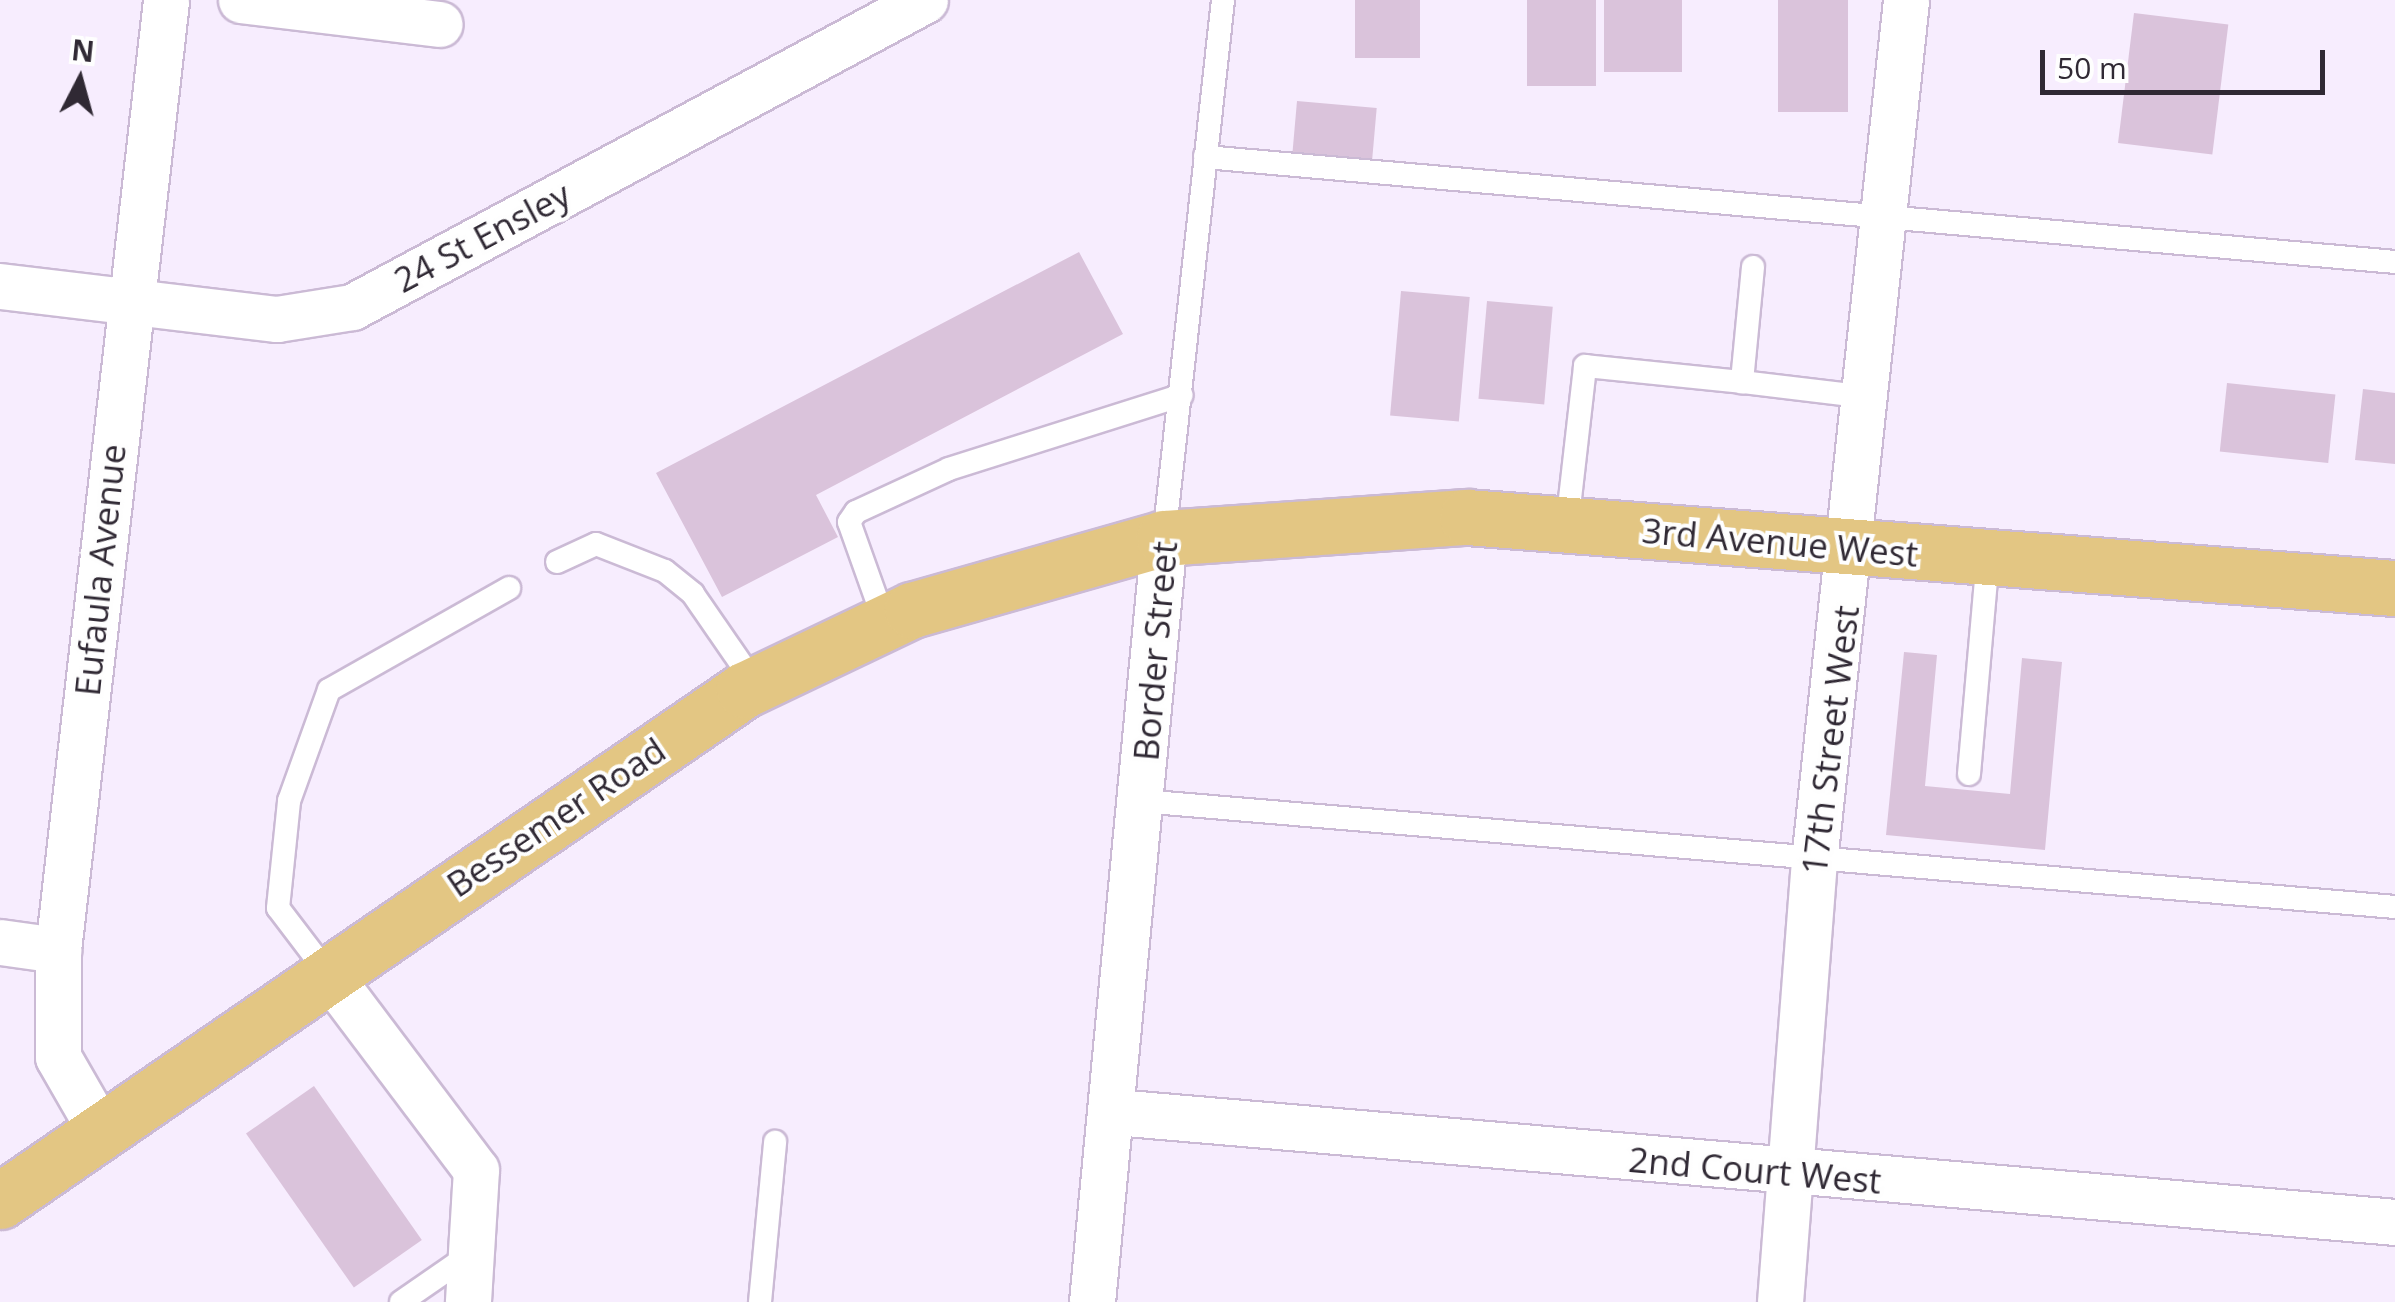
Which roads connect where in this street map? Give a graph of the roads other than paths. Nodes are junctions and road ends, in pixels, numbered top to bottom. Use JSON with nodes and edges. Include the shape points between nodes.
{"nodes":[{"id":1,"x":166,"y":0,"type":"edge"},
{"id":2,"x":241,"y":0,"type":"edge"},
{"id":3,"x":925,"y":0,"type":"edge"},
{"id":4,"x":1223,"y":0,"type":"edge"},
{"id":5,"x":1906,"y":0,"type":"edge"},
{"id":6,"x":440,"y":24,"type":"dead end"},
{"id":7,"x":1206,"y":157,"type":"junction"},
{"id":8,"x":1884,"y":223,"type":"junction"},
{"id":9,"x":2395,"y":262,"type":"edge"},
{"id":10,"x":1753,"y":268,"type":"dead end"},
{"id":11,"x":0,"y":286,"type":"edge"},
{"id":12,"x":129,"y":302,"type":"junction"},
{"id":13,"x":1742,"y":382,"type":"junction"},
{"id":14,"x":1182,"y":395,"type":"junction"},
{"id":15,"x":1867,"y":396,"type":"junction"},
{"id":16,"x":1567,"y":525,"type":"junction"},
{"id":17,"x":1164,"y":538,"type":"junction"},
{"id":18,"x":1853,"y":548,"type":"junction"},
{"id":19,"x":1988,"y":558,"type":"junction"},
{"id":20,"x":557,"y":562,"type":"dead end"},
{"id":21,"x":509,"y":588,"type":"dead end"},
{"id":22,"x":2395,"y":588,"type":"edge"},
{"id":23,"x":885,"y":623,"type":"junction"},
{"id":24,"x":755,"y":684,"type":"junction"},
{"id":25,"x":1969,"y":774,"type":"dead end"},
{"id":26,"x":1141,"y":801,"type":"junction"},
{"id":27,"x":1815,"y":852,"type":"junction"},
{"id":28,"x":2395,"y":907,"type":"edge"},
{"id":29,"x":0,"y":942,"type":"edge"},
{"id":30,"x":58,"y":950,"type":"junction"},
{"id":31,"x":326,"y":971,"type":"junction"},
{"id":32,"x":1115,"y":1112,"type":"junction"},
{"id":33,"x":100,"y":1130,"type":"junction"},
{"id":34,"x":775,"y":1142,"type":"dead end"},
{"id":35,"x":1792,"y":1174,"type":"junction"},
{"id":36,"x":0,"y":1201,"type":"edge"},
{"id":37,"x":2395,"y":1222,"type":"edge"},
{"id":38,"x":473,"y":1252,"type":"junction"},
{"id":39,"x":401,"y":1302,"type":"edge"},
{"id":40,"x":468,"y":1302,"type":"edge"},
{"id":41,"x":760,"y":1302,"type":"edge"},
{"id":42,"x":1092,"y":1302,"type":"edge"},
{"id":43,"x":1780,"y":1302,"type":"edge"}],
"edges":[{"from":1,"to":12,"type":"street","name":"Eufaula Avenue"},
{"from":2,"to":6,"type":"street"},
{"from":3,"to":12,"type":"street","name":"24 St Ensley","via":[[352,307],[277,319]]},
{"from":4,"to":7,"type":"lane","name":"Border Street"},
{"from":5,"to":8,"type":"street","name":"17th Street West"},
{"from":7,"to":8,"type":"lane"},
{"from":7,"to":14,"type":"lane","name":"Border Street"},
{"from":8,"to":9,"type":"lane"},
{"from":8,"to":15,"type":"street","name":"17th Street West"},
{"from":10,"to":13,"type":"lane"},
{"from":11,"to":12,"type":"street","name":"24 St Ensley"},
{"from":12,"to":30,"type":"street","name":"Eufaula Avenue"},
{"from":13,"to":15,"type":"lane"},
{"from":13,"to":16,"type":"lane","via":[[1585,366]]},
{"from":14,"to":17,"type":"lane","name":"Border Street"},
{"from":14,"to":23,"type":"lane","via":[[949,468],[856,512],[849,522]]},
{"from":15,"to":18,"type":"street","name":"17th Street West"},
{"from":16,"to":17,"type":"main road","name":"3rd Avenue West","via":[[1468,517]]},
{"from":16,"to":18,"type":"main road","name":"3rd Avenue West"},
{"from":17,"to":23,"type":"main road","name":"Bessemer Road"},
{"from":17,"to":26,"type":"street","name":"Border Street"},
{"from":18,"to":19,"type":"main road","name":"3rd Avenue West"},
{"from":18,"to":27,"type":"street","name":"17th Street West"},
{"from":19,"to":22,"type":"main road","name":"3rd Avenue West"},
{"from":19,"to":25,"type":"lane"},
{"from":20,"to":24,"type":"lane","via":[[596,544],[665,571],[693,594]]},
{"from":21,"to":31,"type":"lane","via":[[329,690],[289,801],[278,908]]},
{"from":23,"to":24,"type":"main road","name":"Bessemer Road"},
{"from":24,"to":31,"type":"main road","name":"Bessemer Road"},
{"from":26,"to":27,"type":"lane","via":[[1658,851]]},
{"from":26,"to":32,"type":"street","name":"Border Street"},
{"from":27,"to":28,"type":"lane"},
{"from":27,"to":35,"type":"street","name":"17th Street West"},
{"from":29,"to":30,"type":"street"},
{"from":30,"to":33,"type":"street","name":"Eufaula Avenue","via":[[58,1057]]},
{"from":31,"to":33,"type":"main road","name":"Bessemer Road"},
{"from":31,"to":38,"type":"street","via":[[476,1170]]},
{"from":32,"to":35,"type":"street","name":"2nd Court West"},
{"from":32,"to":42,"type":"street","name":"Border Street"},
{"from":33,"to":36,"type":"main road","name":"Bessemer Road"},
{"from":34,"to":41,"type":"lane"},
{"from":35,"to":37,"type":"street","name":"2nd Court West"},
{"from":35,"to":43,"type":"street","name":"17th Street West"},
{"from":38,"to":39,"type":"lane"},
{"from":38,"to":40,"type":"street"}]}
